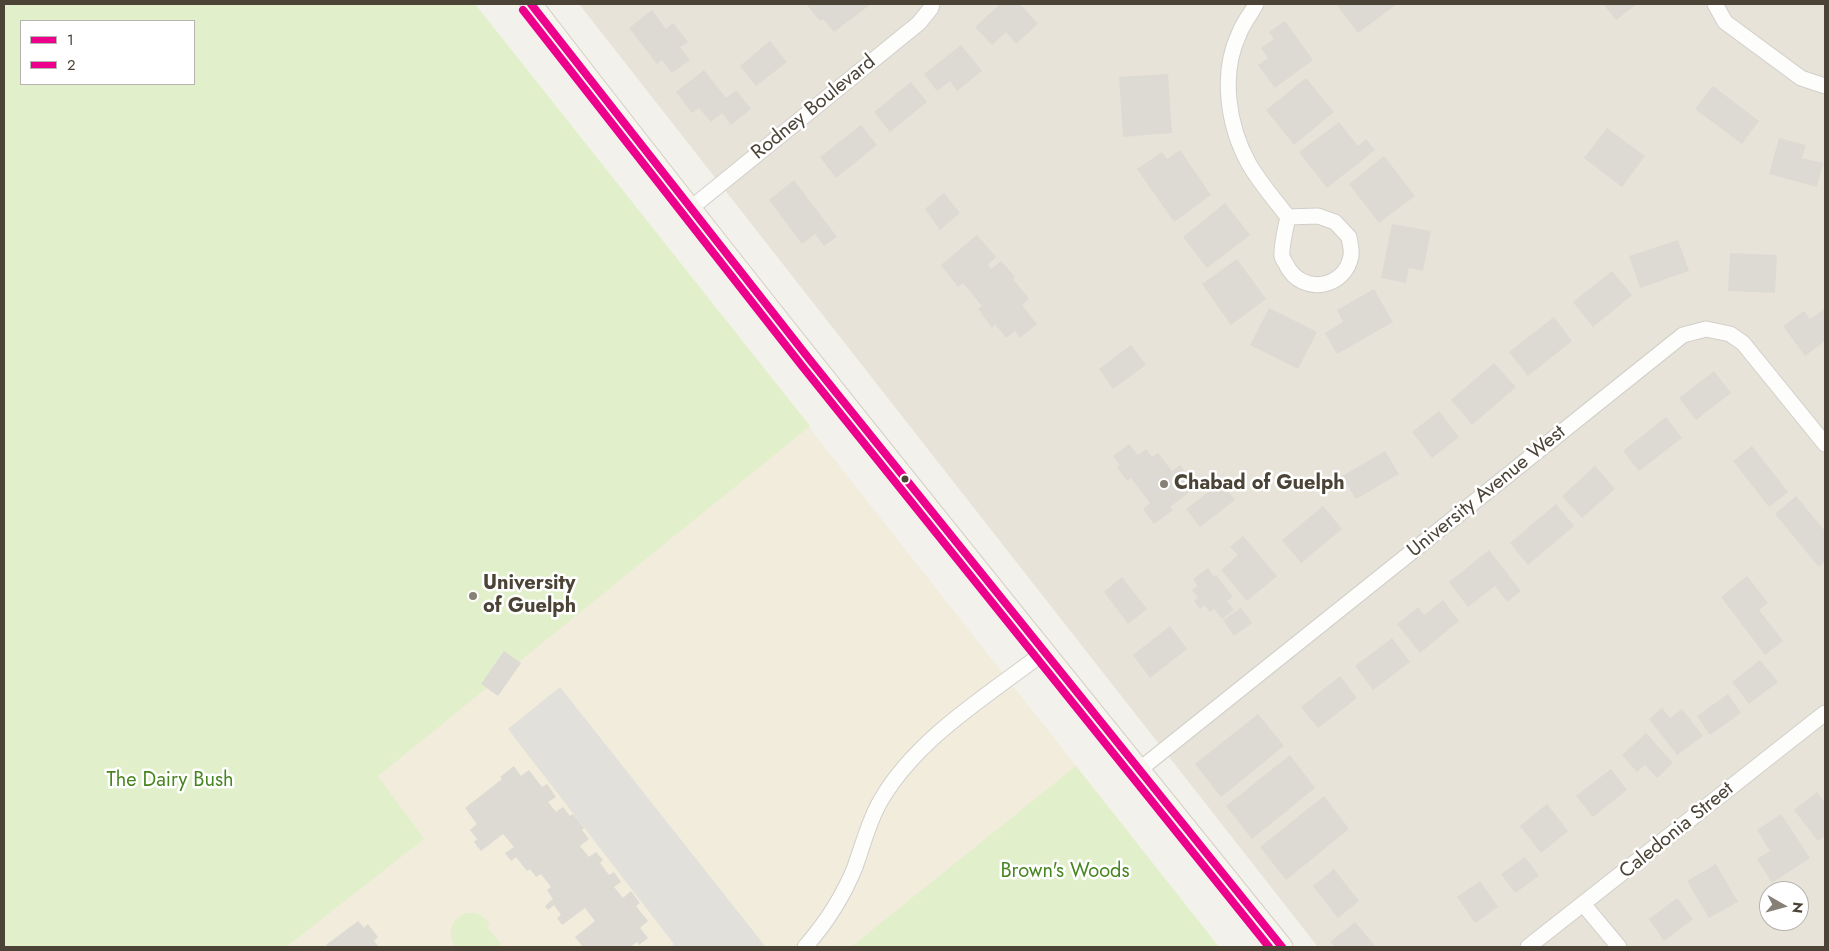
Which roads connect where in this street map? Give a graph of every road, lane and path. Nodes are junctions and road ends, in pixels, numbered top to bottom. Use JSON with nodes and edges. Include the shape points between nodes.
{"nodes":[{"id":1,"x":531,"y":4,"type":"edge"},
{"id":2,"x":932,"y":4,"type":"edge"},
{"id":3,"x":1256,"y":4,"type":"edge"},
{"id":4,"x":1715,"y":4,"type":"edge"},
{"id":5,"x":1825,"y":86,"type":"edge"},
{"id":6,"x":690,"y":208,"type":"junction"},
{"id":7,"x":1288,"y":217,"type":"junction"},
{"id":8,"x":1820,"y":426,"type":"edge"},
{"id":9,"x":1825,"y":444,"type":"edge"},
{"id":10,"x":1044,"y":653,"type":"junction"},
{"id":11,"x":1825,"y":713,"type":"edge"},
{"id":12,"x":1139,"y":770,"type":"junction"},
{"id":13,"x":1584,"y":904,"type":"junction"},
{"id":14,"x":805,"y":947,"type":"edge"},
{"id":15,"x":1282,"y":947,"type":"edge"},
{"id":16,"x":1528,"y":947,"type":"edge"},
{"id":17,"x":1618,"y":947,"type":"edge"}],
"edges":[{"from":1,"to":6,"type":"main road"},
{"from":2,"to":6,"type":"street","name":"Rodney Boulevard","via":[[919,23]]},
{"from":3,"to":7,"type":"street","via":[[1238,34],[1228,70],[1229,101],[1238,140],[1250,165]]},
{"from":4,"to":5,"type":"street","via":[[1724,22],[1800,78]]},
{"from":6,"to":10,"type":"main road"},
{"from":7,"to":7,"type":"street","via":[[1282,256],[1291,273],[1318,286],[1333,282],[1345,270],[1351,256],[1350,237],[1335,222],[1318,216]]},
{"from":8,"to":9,"type":"street","name":"University Avenue West"},
{"from":8,"to":12,"type":"street","name":"University Avenue West","via":[[1743,343],[1730,334],[1706,328],[1683,335]]},
{"from":10,"to":12,"type":"main road"},
{"from":10,"to":14,"type":"street","via":[[938,733],[901,770],[878,805],[844,892]]},
{"from":11,"to":13,"type":"street","name":"Caledonia Street"},
{"from":12,"to":15,"type":"main road"},
{"from":13,"to":16,"type":"street","name":"Caledonia Street"},
{"from":13,"to":17,"type":"street"}]}
